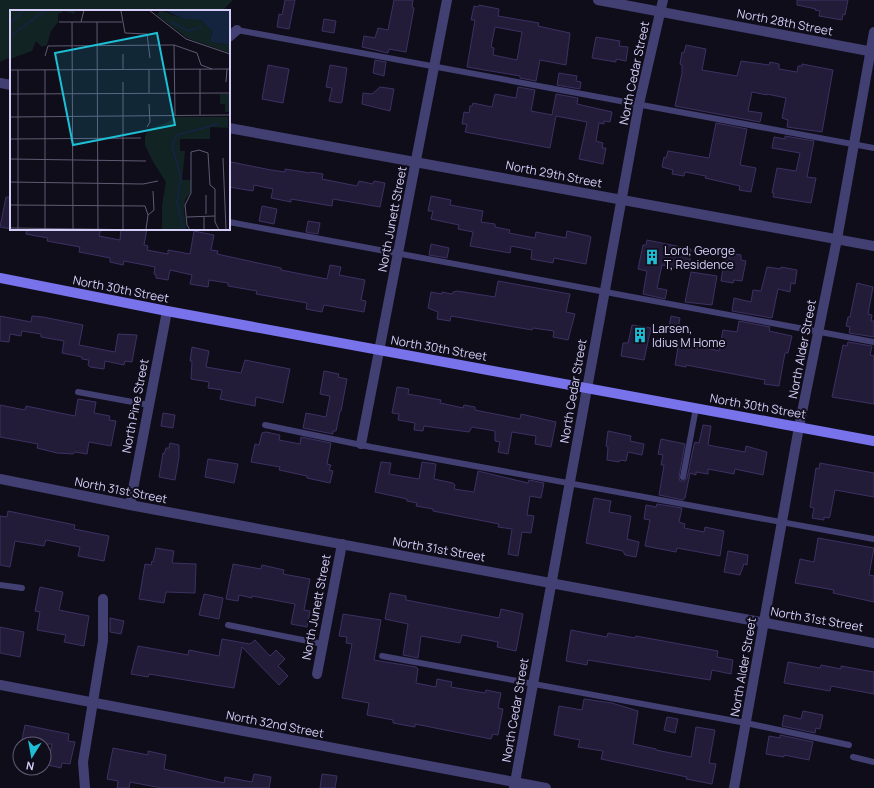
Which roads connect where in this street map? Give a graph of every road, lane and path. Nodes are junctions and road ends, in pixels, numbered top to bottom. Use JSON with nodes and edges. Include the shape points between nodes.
{"nodes":[{"id":1,"x":447,"y":0,"type":"edge"},
{"id":2,"x":598,"y":0,"type":"edge"},
{"id":3,"x":663,"y":0,"type":"edge"},
{"id":4,"x":661,"y":12,"type":"junction"},
{"id":5,"x":874,"y":32,"type":"edge"},
{"id":6,"x":233,"y":34,"type":"edge"},
{"id":7,"x":872,"y":52,"type":"edge"},
{"id":8,"x":434,"y":65,"type":"junction"},
{"id":9,"x":0,"y":83,"type":"edge"},
{"id":10,"x":10,"y":85,"type":"edge"},
{"id":11,"x":639,"y":104,"type":"junction"},
{"id":12,"x":230,"y":128,"type":"edge"},
{"id":13,"x":854,"y":144,"type":"junction"},
{"id":14,"x":874,"y":148,"type":"edge"},
{"id":15,"x":416,"y":162,"type":"junction"},
{"id":16,"x":622,"y":200,"type":"junction"},
{"id":17,"x":230,"y":222,"type":"edge"},
{"id":18,"x":837,"y":239,"type":"junction"},
{"id":19,"x":874,"y":246,"type":"edge"},
{"id":20,"x":398,"y":254,"type":"junction"},
{"id":21,"x":0,"y":278,"type":"edge"},
{"id":22,"x":605,"y":292,"type":"junction"},
{"id":23,"x":167,"y":311,"type":"junction"},
{"id":24,"x":819,"y":332,"type":"junction"},
{"id":25,"x":874,"y":342,"type":"edge"},
{"id":26,"x":379,"y":350,"type":"junction"},
{"id":27,"x":587,"y":388,"type":"junction"},
{"id":28,"x":78,"y":392,"type":"dead end"},
{"id":29,"x":149,"y":405,"type":"junction"},
{"id":30,"x":696,"y":408,"type":"junction"},
{"id":31,"x":265,"y":424,"type":"dead end"},
{"id":32,"x":799,"y":427,"type":"junction"},
{"id":33,"x":874,"y":441,"type":"edge"},
{"id":34,"x":361,"y":444,"type":"junction"},
{"id":35,"x":683,"y":477,"type":"dead end"},
{"id":36,"x":0,"y":479,"type":"edge"},
{"id":37,"x":570,"y":482,"type":"junction"},
{"id":38,"x":130,"y":505,"type":"junction"},
{"id":39,"x":782,"y":522,"type":"junction"},
{"id":40,"x":874,"y":539,"type":"edge"},
{"id":41,"x":342,"y":544,"type":"junction"},
{"id":42,"x":552,"y":582,"type":"junction"},
{"id":43,"x":0,"y":585,"type":"edge"},
{"id":44,"x":22,"y":588,"type":"dead end"},
{"id":45,"x":102,"y":599,"type":"dead end"},
{"id":46,"x":765,"y":622,"type":"junction"},
{"id":47,"x":228,"y":625,"type":"dead end"},
{"id":48,"x":874,"y":643,"type":"edge"},
{"id":49,"x":323,"y":644,"type":"junction"},
{"id":50,"x":382,"y":656,"type":"dead end"},
{"id":51,"x":317,"y":674,"type":"dead end"},
{"id":52,"x":533,"y":684,"type":"junction"},
{"id":53,"x":0,"y":685,"type":"edge"},
{"id":54,"x":93,"y":703,"type":"junction"},
{"id":55,"x":746,"y":723,"type":"junction"},
{"id":56,"x":849,"y":745,"type":"dead end"},
{"id":57,"x":852,"y":758,"type":"dead end"},
{"id":58,"x":874,"y":762,"type":"edge"},
{"id":59,"x":514,"y":785,"type":"edge"},
{"id":60,"x":85,"y":788,"type":"edge"},
{"id":61,"x":546,"y":788,"type":"edge"},
{"id":62,"x":734,"y":788,"type":"edge"}],
"edges":[{"from":1,"to":8,"type":"street","name":"North Junett Street"},
{"from":2,"to":4,"type":"street","name":"North 28th Street"},
{"from":3,"to":4,"type":"street","name":"North Cedar Street"},
{"from":4,"to":7,"type":"street","name":"North 28th Street"},
{"from":4,"to":11,"type":"street","name":"North Cedar Street"},
{"from":5,"to":7,"type":"street","name":"North Alder Street"},
{"from":6,"to":8,"type":"lane"},
{"from":7,"to":13,"type":"street","name":"North Alder Street"},
{"from":8,"to":11,"type":"lane"},
{"from":8,"to":15,"type":"street","name":"North Junett Street"},
{"from":9,"to":10,"type":"street"},
{"from":11,"to":13,"type":"lane"},
{"from":11,"to":16,"type":"street","name":"North Cedar Street"},
{"from":12,"to":15,"type":"street","name":"North 29th Street"},
{"from":13,"to":14,"type":"lane"},
{"from":13,"to":18,"type":"street","name":"North Alder Street"},
{"from":15,"to":16,"type":"street","name":"North 29th Street"},
{"from":15,"to":20,"type":"street","name":"North Junett Street"},
{"from":16,"to":18,"type":"street","name":"North 29th Street"},
{"from":16,"to":22,"type":"street","name":"North Cedar Street"},
{"from":17,"to":20,"type":"lane"},
{"from":18,"to":19,"type":"street","name":"North 29th Street"},
{"from":18,"to":24,"type":"street","name":"North Alder Street"},
{"from":20,"to":22,"type":"lane"},
{"from":20,"to":26,"type":"street","name":"North Junett Street"},
{"from":21,"to":23,"type":"main road","name":"North 30th Street"},
{"from":22,"to":24,"type":"lane"},
{"from":22,"to":27,"type":"street","name":"North Cedar Street"},
{"from":23,"to":26,"type":"main road","name":"North 30th Street"},
{"from":23,"to":29,"type":"street","name":"North Pine Street"},
{"from":24,"to":25,"type":"lane"},
{"from":24,"to":32,"type":"street","name":"North Alder Street"},
{"from":26,"to":27,"type":"main road","name":"North 30th Street"},
{"from":26,"to":34,"type":"street","name":"North Junett Street"},
{"from":27,"to":30,"type":"main road","name":"North 30th Street"},
{"from":27,"to":37,"type":"street","name":"North Cedar Street"},
{"from":28,"to":29,"type":"lane"},
{"from":29,"to":38,"type":"street","name":"North Pine Street"},
{"from":30,"to":32,"type":"main road","name":"North 30th Street"},
{"from":30,"to":35,"type":"lane"},
{"from":31,"to":34,"type":"lane"},
{"from":32,"to":33,"type":"main road","name":"North 30th Street"},
{"from":32,"to":39,"type":"street","name":"North Alder Street"},
{"from":34,"to":37,"type":"lane"},
{"from":36,"to":38,"type":"street","name":"North 31st Street"},
{"from":37,"to":39,"type":"lane"},
{"from":37,"to":42,"type":"street","name":"North Cedar Street"},
{"from":38,"to":41,"type":"street","name":"North 31st Street"},
{"from":39,"to":40,"type":"lane"},
{"from":39,"to":46,"type":"street","name":"North Alder Street"},
{"from":41,"to":42,"type":"street","name":"North 31st Street"},
{"from":41,"to":49,"type":"street","name":"North Junett Street"},
{"from":42,"to":46,"type":"street","name":"North 31st Street"},
{"from":42,"to":52,"type":"street","name":"North Cedar Street"},
{"from":43,"to":44,"type":"lane"},
{"from":45,"to":54,"type":"street","via":[[103,641]]},
{"from":46,"to":48,"type":"street","name":"North 31st Street"},
{"from":46,"to":55,"type":"street","name":"North Alder Street"},
{"from":47,"to":49,"type":"lane"},
{"from":49,"to":51,"type":"street","name":"North Junett Street"},
{"from":50,"to":52,"type":"lane"},
{"from":52,"to":55,"type":"lane"},
{"from":52,"to":59,"type":"street","name":"North Cedar Street"},
{"from":53,"to":54,"type":"street","name":"North 32nd Street"},
{"from":54,"to":59,"type":"street","name":"North 32nd Street"},
{"from":54,"to":60,"type":"street","via":[[83,762]]},
{"from":55,"to":56,"type":"lane"},
{"from":55,"to":62,"type":"street","name":"North Alder Street"},
{"from":57,"to":58,"type":"lane"},
{"from":59,"to":61,"type":"street","name":"North 32nd Street"}]}
